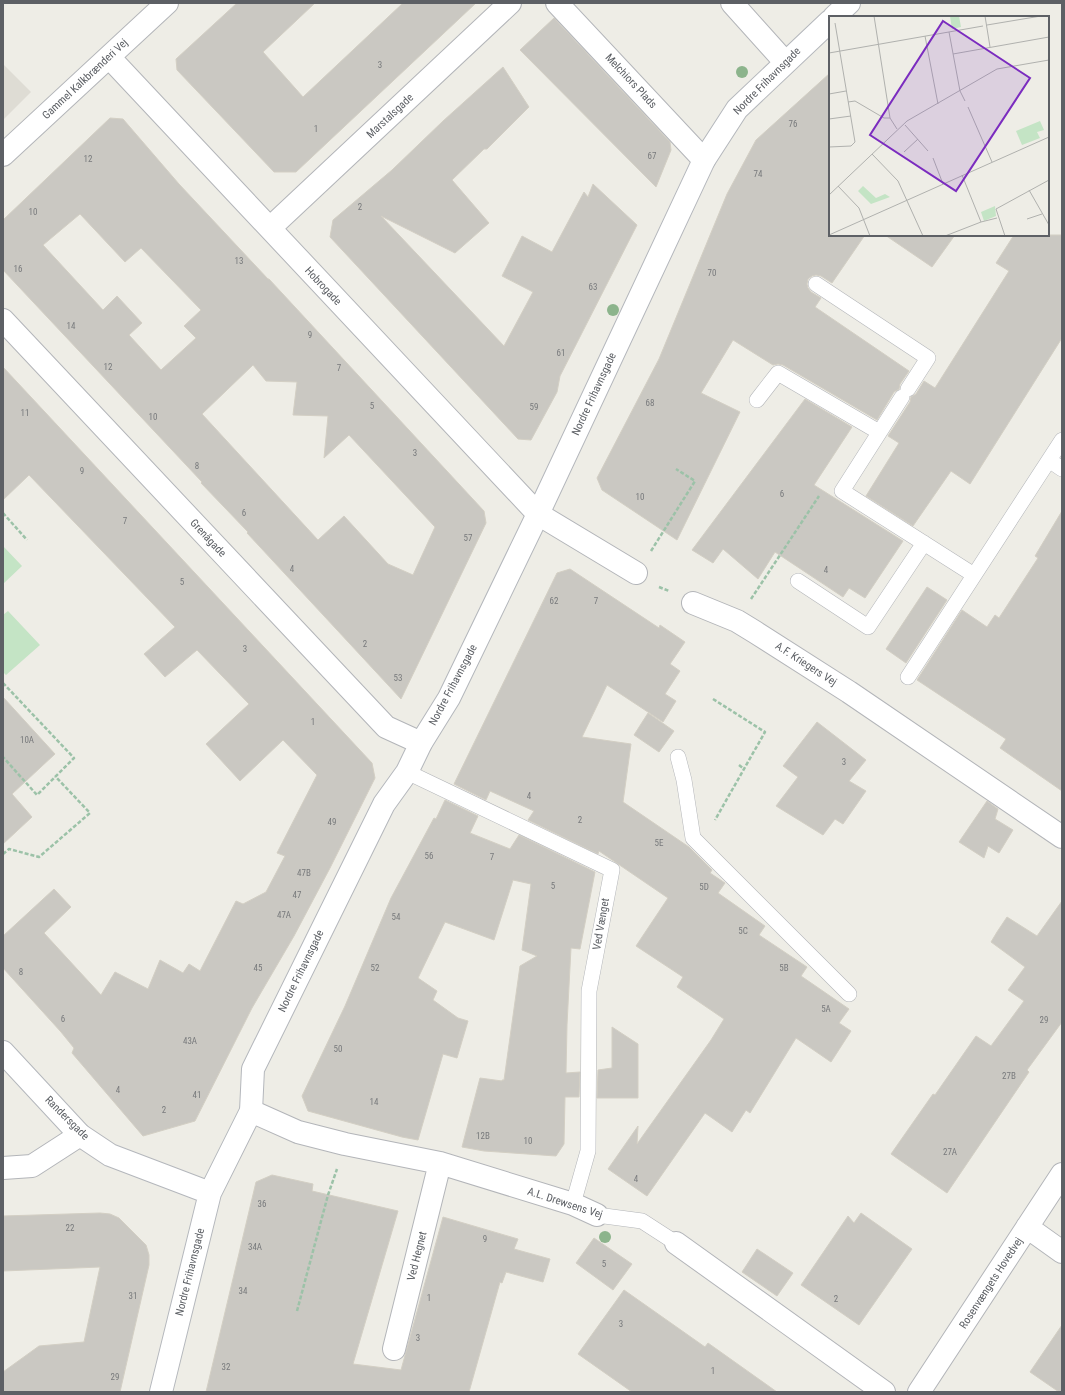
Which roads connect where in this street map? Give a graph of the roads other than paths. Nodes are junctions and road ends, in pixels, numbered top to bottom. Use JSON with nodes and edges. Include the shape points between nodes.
{"nodes":[{"id":1,"x":167,"y":3,"type":"edge"},
{"id":2,"x":510,"y":3,"type":"edge"},
{"id":3,"x":557,"y":3,"type":"edge"},
{"id":4,"x":732,"y":3,"type":"edge"},
{"id":5,"x":849,"y":3,"type":"edge"},
{"id":6,"x":835,"y":16,"type":"edge"},
{"id":7,"x":829,"y":22,"type":"edge"},
{"id":8,"x":109,"y":57,"type":"junction"},
{"id":9,"x":785,"y":62,"type":"junction"},
{"id":10,"x":3,"y":155,"type":"edge"},
{"id":11,"x":704,"y":160,"type":"junction"},
{"id":12,"x":270,"y":228,"type":"junction"},
{"id":13,"x":816,"y":284,"type":"dead end"},
{"id":14,"x":3,"y":320,"type":"edge"},
{"id":15,"x":757,"y":400,"type":"dead end"},
{"id":16,"x":879,"y":432,"type":"junction"},
{"id":17,"x":1062,"y":440,"type":"edge"},
{"id":18,"x":1049,"y":460,"type":"junction"},
{"id":19,"x":1062,"y":469,"type":"edge"},
{"id":20,"x":538,"y":514,"type":"junction"},
{"id":21,"x":924,"y":543,"type":"junction"},
{"id":22,"x":636,"y":573,"type":"road end"},
{"id":23,"x":974,"y":575,"type":"junction"},
{"id":24,"x":798,"y":581,"type":"dead end"},
{"id":25,"x":693,"y":603,"type":"road end"},
{"id":26,"x":908,"y":677,"type":"dead end"},
{"id":27,"x":421,"y":743,"type":"junction"},
{"id":28,"x":678,"y":757,"type":"dead end"},
{"id":29,"x":407,"y":772,"type":"junction"},
{"id":30,"x":1062,"y":837,"type":"edge"},
{"id":31,"x":849,"y":994,"type":"dead end"},
{"id":32,"x":3,"y":1052,"type":"edge"},
{"id":33,"x":251,"y":1111,"type":"junction"},
{"id":34,"x":80,"y":1134,"type":"junction"},
{"id":35,"x":440,"y":1163,"type":"junction"},
{"id":36,"x":3,"y":1168,"type":"edge"},
{"id":37,"x":1062,"y":1174,"type":"edge"},
{"id":38,"x":210,"y":1193,"type":"junction"},
{"id":39,"x":574,"y":1204,"type":"junction"},
{"id":40,"x":597,"y":1215,"type":"joint"},
{"id":41,"x":1027,"y":1227,"type":"junction"},
{"id":42,"x":676,"y":1243,"type":"joint"},
{"id":43,"x":1062,"y":1252,"type":"edge"},
{"id":44,"x":394,"y":1349,"type":"dead end"},
{"id":45,"x":161,"y":1392,"type":"edge"},
{"id":46,"x":884,"y":1392,"type":"edge"},
{"id":47,"x":919,"y":1392,"type":"edge"}],
"edges":[{"from":1,"to":8,"type":"street","name":"Gammel Kalkbrænderi Vej"},
{"from":2,"to":12,"type":"street","name":"Marstalsgade"},
{"from":3,"to":11,"type":"street","name":"Melchiors Plads"},
{"from":4,"to":9,"type":"street"},
{"from":5,"to":6,"type":"street"},
{"from":7,"to":9,"type":"street","name":"Nordre Frihavnsgade"},
{"from":8,"to":10,"type":"street","name":"Gammel Kalkbrænderi Vej"},
{"from":8,"to":12,"type":"street","name":"Hobrogade"},
{"from":9,"to":11,"type":"street","name":"Nordre Frihavnsgade","via":[[736,109]]},
{"from":11,"to":20,"type":"street","name":"Nordre Frihavnsgade"},
{"from":12,"to":20,"type":"street","name":"Hobrogade"},
{"from":13,"to":16,"type":"lane","via":[[928,358]]},
{"from":14,"to":27,"type":"street","name":"Grenågade","via":[[386,727]]},
{"from":15,"to":16,"type":"lane","via":[[778,373]]},
{"from":16,"to":21,"type":"lane","via":[[842,491]]},
{"from":17,"to":18,"type":"lane"},
{"from":18,"to":19,"type":"lane"},
{"from":18,"to":23,"type":"lane"},
{"from":20,"to":22,"type":"street"},
{"from":20,"to":27,"type":"street","name":"Nordre Frihavnsgade","via":[[449,698]]},
{"from":21,"to":23,"type":"lane"},
{"from":21,"to":24,"type":"lane","via":[[868,627]]},
{"from":23,"to":26,"type":"lane"},
{"from":25,"to":30,"type":"street","name":"A.F. Kriegers Vej","via":[[737,621],[849,692]]},
{"from":27,"to":29,"type":"street","name":"Nordre Frihavnsgade"},
{"from":28,"to":31,"type":"lane","via":[[693,838]]},
{"from":29,"to":33,"type":"street","name":"Nordre Frihavnsgade","via":[[384,804],[253,1069]]},
{"from":29,"to":39,"type":"lane","name":"Ved Vænget","via":[[612,870],[589,991],[588,1151]]},
{"from":32,"to":34,"type":"street","name":"Randersgade"},
{"from":33,"to":35,"type":"street","name":"A.L. Drewsens Vej","via":[[298,1132]]},
{"from":33,"to":38,"type":"street","name":"Nordre Frihavnsgade"},
{"from":34,"to":36,"type":"street","via":[[32,1166]]},
{"from":34,"to":38,"type":"street","name":"Randersgade","via":[[110,1155]]},
{"from":35,"to":39,"type":"street","name":"A.L. Drewsens Vej"},
{"from":35,"to":44,"type":"street","name":"Ved Hegnet"},
{"from":37,"to":41,"type":"street","name":"Rosenvængets Hovedvej"},
{"from":38,"to":45,"type":"street","name":"Nordre Frihavnsgade"},
{"from":39,"to":40,"type":"street","name":"A.L. Drewsens Vej"},
{"from":40,"to":42,"type":"lane","name":"A.L. Drewsens Vej","via":[[642,1221]]},
{"from":41,"to":43,"type":"street"},
{"from":41,"to":47,"type":"street","name":"Rosenvængets Hovedvej"},
{"from":42,"to":46,"type":"street","name":"A.L. Drewsens Vej"}]}
